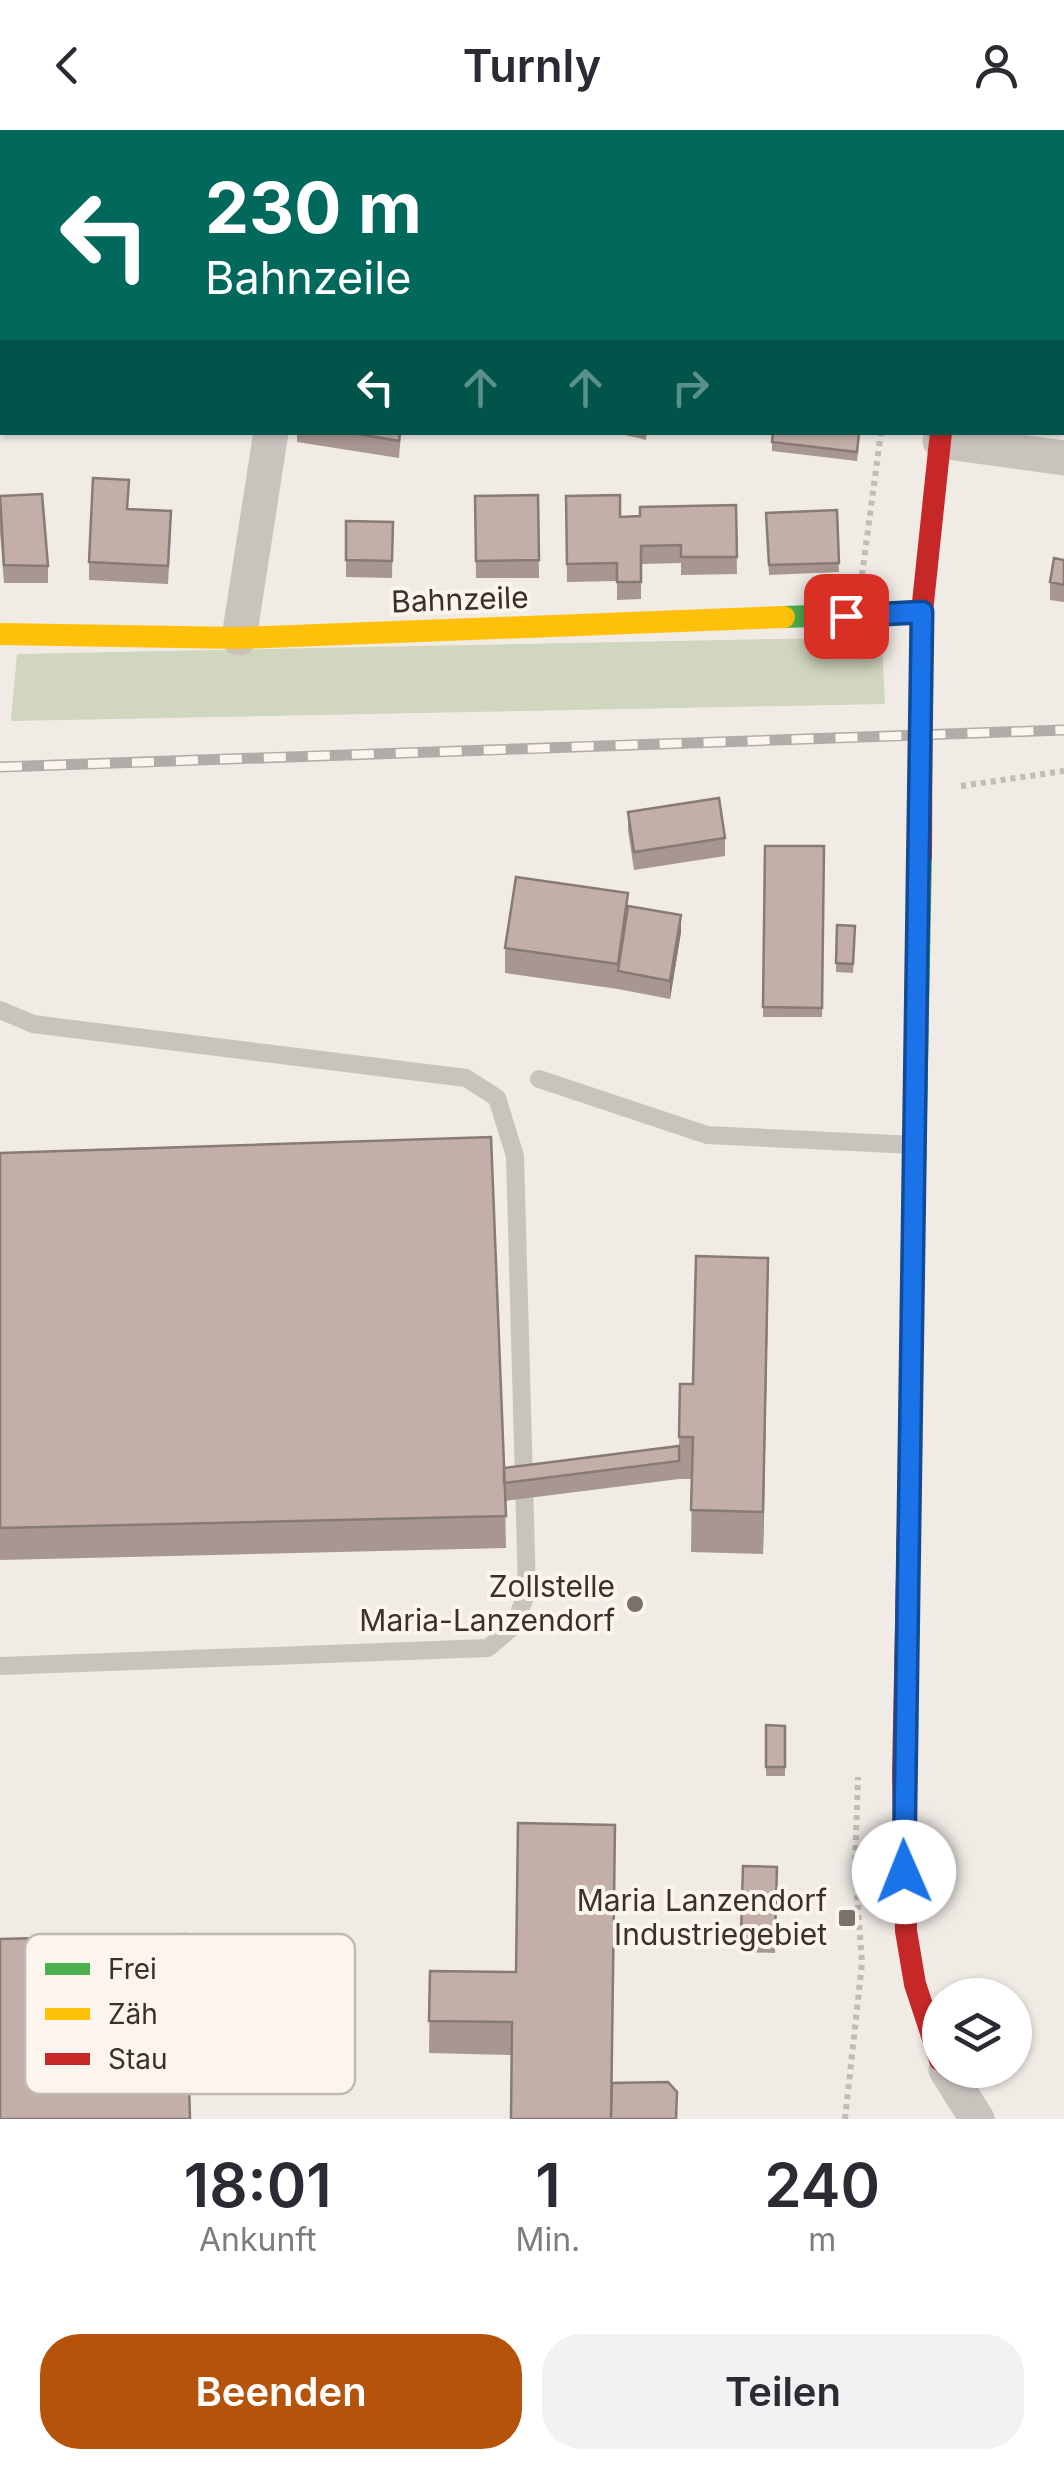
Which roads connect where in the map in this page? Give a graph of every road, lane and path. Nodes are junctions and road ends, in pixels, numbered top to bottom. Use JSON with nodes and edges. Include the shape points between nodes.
{"nodes":[{"id":1,"x":270,"y":435,"type":"edge"},
{"id":2,"x":881,"y":435,"type":"edge"},
{"id":3,"x":941,"y":437,"type":"edge"},
{"id":4,"x":1064,"y":458,"type":"edge"},
{"id":5,"x":922,"y":612,"type":"junction"},
{"id":6,"x":857,"y":615,"type":"junction"},
{"id":7,"x":0,"y":634,"type":"edge"},
{"id":8,"x":239,"y":638,"type":"junction"},
{"id":9,"x":1064,"y":771,"type":"edge"},
{"id":10,"x":922,"y":791,"type":"junction"},
{"id":11,"x":0,"y":1010,"type":"edge"},
{"id":12,"x":539,"y":1079,"type":"dead end"},
{"id":13,"x":915,"y":1145,"type":"junction"},
{"id":14,"x":0,"y":1666,"type":"edge"},
{"id":15,"x":862,"y":1964,"type":"dead end"},
{"id":16,"x":922,"y":2005,"type":"edge"},
{"id":17,"x":957,"y":2088,"type":"edge"},
{"id":18,"x":845,"y":2119,"type":"edge"},
{"id":19,"x":977,"y":2119,"type":"edge"}],
"edges":[{"from":1,"to":8,"type":"street"},
{"from":2,"to":6,"type":"path"},
{"from":3,"to":4,"type":"street"},
{"from":3,"to":5,"type":"street"},
{"from":5,"to":6,"type":"street","name":"Bahnzeile"},
{"from":5,"to":10,"type":"street"},
{"from":6,"to":8,"type":"street","name":"Bahnzeile"},
{"from":7,"to":8,"type":"street","name":"Bahnzeile"},
{"from":9,"to":10,"type":"path"},
{"from":10,"to":13,"type":"street"},
{"from":11,"to":14,"type":"lane","via":[[33,1024],[466,1078],[496,1098],[516,1156],[527,1591],[515,1626],[488,1648]]},
{"from":12,"to":13,"type":"lane","via":[[706,1135]]},
{"from":13,"to":16,"type":"street","via":[[904,1860],[906,1932]]},
{"from":15,"to":18,"type":"path"},
{"from":17,"to":19,"type":"street"}]}
